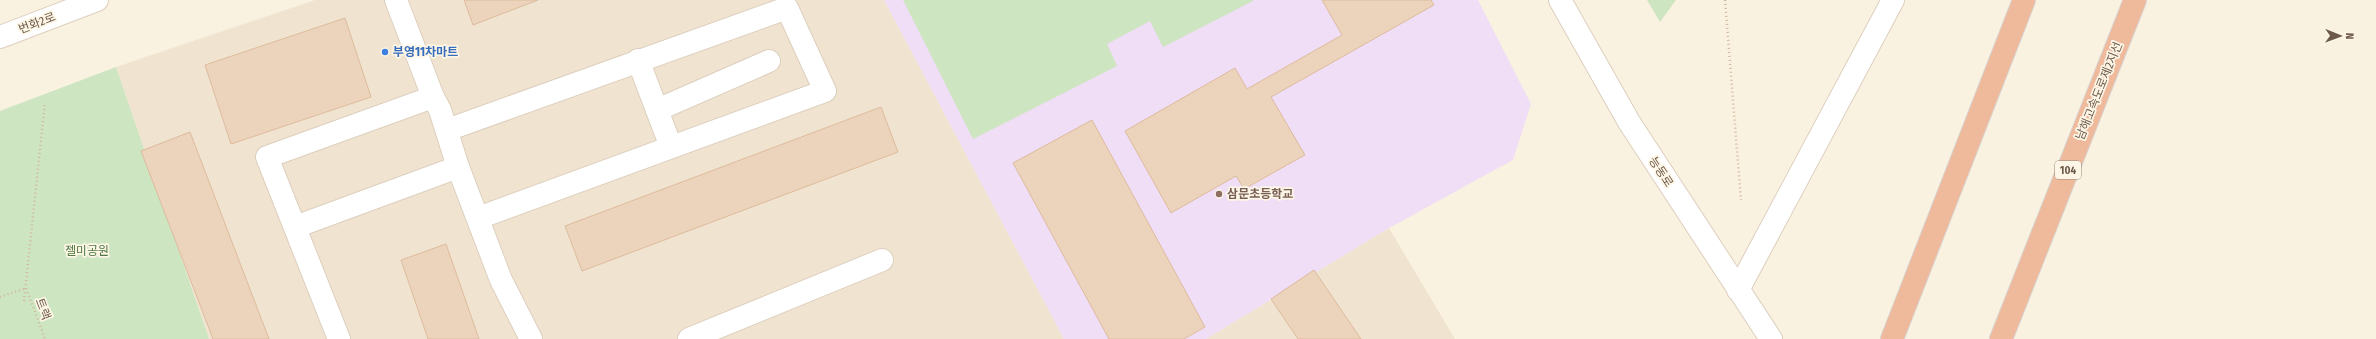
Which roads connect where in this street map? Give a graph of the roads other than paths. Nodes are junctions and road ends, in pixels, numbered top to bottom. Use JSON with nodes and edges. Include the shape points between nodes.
{"nodes":[{"id":1,"x":97,"y":0,"type":"edge"},
{"id":2,"x":396,"y":0,"type":"edge"},
{"id":3,"x":1560,"y":0,"type":"edge"},
{"id":4,"x":1893,"y":0,"type":"edge"},
{"id":5,"x":2024,"y":0,"type":"edge"},
{"id":6,"x":2136,"y":0,"type":"edge"},
{"id":7,"x":0,"y":37,"type":"edge"},
{"id":8,"x":638,"y":60,"type":"junction"},
{"id":9,"x":769,"y":61,"type":"dead end"},
{"id":10,"x":433,"y":97,"type":"junction"},
{"id":11,"x":657,"y":110,"type":"junction"},
{"id":12,"x":447,"y":130,"type":"junction"},
{"id":13,"x":671,"y":147,"type":"junction"},
{"id":14,"x":458,"y":167,"type":"junction"},
{"id":15,"x":478,"y":218,"type":"junction"},
{"id":16,"x":295,"y":227,"type":"junction"},
{"id":17,"x":882,"y":260,"type":"dead end"},
{"id":18,"x":1738,"y":290,"type":"junction"},
{"id":19,"x":339,"y":339,"type":"edge"},
{"id":20,"x":531,"y":339,"type":"edge"},
{"id":21,"x":689,"y":339,"type":"edge"},
{"id":22,"x":1771,"y":339,"type":"edge"},
{"id":23,"x":1892,"y":339,"type":"edge"},
{"id":24,"x":2001,"y":339,"type":"edge"}],
"edges":[{"from":1,"to":7,"type":"street","name":"번화2로"},
{"from":2,"to":10,"type":"street"},
{"from":3,"to":18,"type":"street","name":"능동로","via":[[1629,122]]},
{"from":4,"to":18,"type":"street"},
{"from":5,"to":23,"type":"highway"},
{"from":6,"to":24,"type":"highway","name":"남해고속도로제2지선","number":"104"},
{"from":8,"to":11,"type":"street"},
{"from":8,"to":12,"type":"street"},
{"from":8,"to":13,"type":"street","via":[[788,8],[825,91]]},
{"from":9,"to":11,"type":"street"},
{"from":10,"to":12,"type":"street"},
{"from":10,"to":16,"type":"street","via":[[267,157]]},
{"from":11,"to":13,"type":"street"},
{"from":12,"to":14,"type":"street"},
{"from":13,"to":15,"type":"street"},
{"from":14,"to":15,"type":"street"},
{"from":14,"to":16,"type":"street"},
{"from":15,"to":20,"type":"street","via":[[501,280]]},
{"from":16,"to":19,"type":"street"},
{"from":17,"to":21,"type":"street"},
{"from":18,"to":22,"type":"street","name":"능동로"}]}
